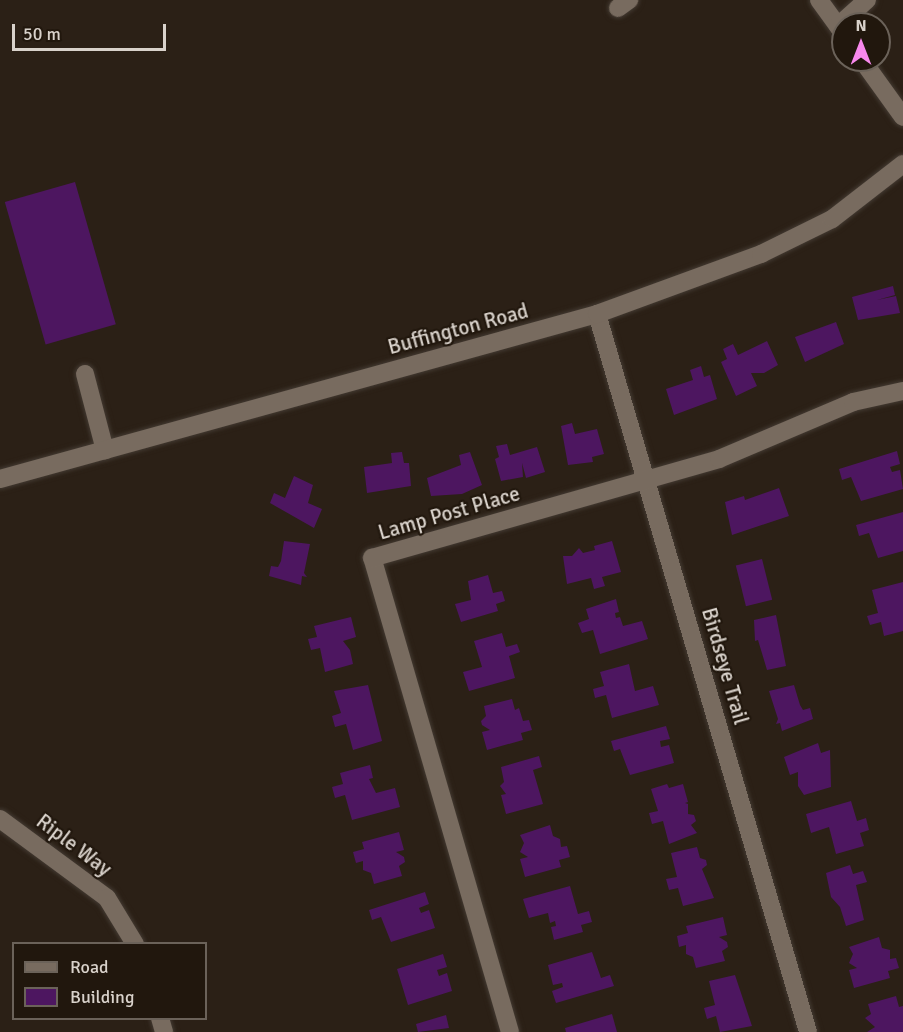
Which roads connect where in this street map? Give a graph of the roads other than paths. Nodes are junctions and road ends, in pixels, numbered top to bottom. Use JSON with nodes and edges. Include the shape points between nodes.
{"nodes":[{"id":1,"x":819,"y":0,"type":"edge"},
{"id":2,"x":867,"y":0,"type":"edge"},
{"id":3,"x":856,"y":12,"type":"edge"},
{"id":4,"x":831,"y":17,"type":"edge"},
{"id":5,"x":871,"y":72,"type":"edge"},
{"id":6,"x":903,"y":117,"type":"edge"},
{"id":7,"x":903,"y":164,"type":"edge"},
{"id":8,"x":597,"y":314,"type":"junction"},
{"id":9,"x":85,"y":374,"type":"dead end"},
{"id":10,"x":903,"y":391,"type":"edge"},
{"id":11,"x":105,"y":450,"type":"junction"},
{"id":12,"x":0,"y":479,"type":"edge"},
{"id":13,"x":647,"y":480,"type":"junction"},
{"id":14,"x":0,"y":819,"type":"edge"},
{"id":15,"x":134,"y":942,"type":"edge"},
{"id":16,"x":510,"y":1032,"type":"edge"},
{"id":17,"x":808,"y":1032,"type":"edge"}],
"edges":[{"from":1,"to":4,"type":"street"},
{"from":2,"to":3,"type":"street"},
{"from":5,"to":6,"type":"street"},
{"from":7,"to":8,"type":"street","name":"Buffington Road","via":[[832,219],[761,254]]},
{"from":8,"to":11,"type":"street","name":"Buffington Road"},
{"from":8,"to":13,"type":"street","name":"Birdseye Trail"},
{"from":9,"to":11,"type":"street"},
{"from":10,"to":13,"type":"street","name":"Lamp Post Place","via":[[853,402],[719,459]]},
{"from":11,"to":12,"type":"street","name":"Buffington Road"},
{"from":13,"to":16,"type":"street","name":"Lamp Post Place","via":[[372,558]]},
{"from":13,"to":17,"type":"street","name":"Birdseye Trail"},
{"from":14,"to":15,"type":"street","name":"Riple Way","via":[[107,898]]}]}
